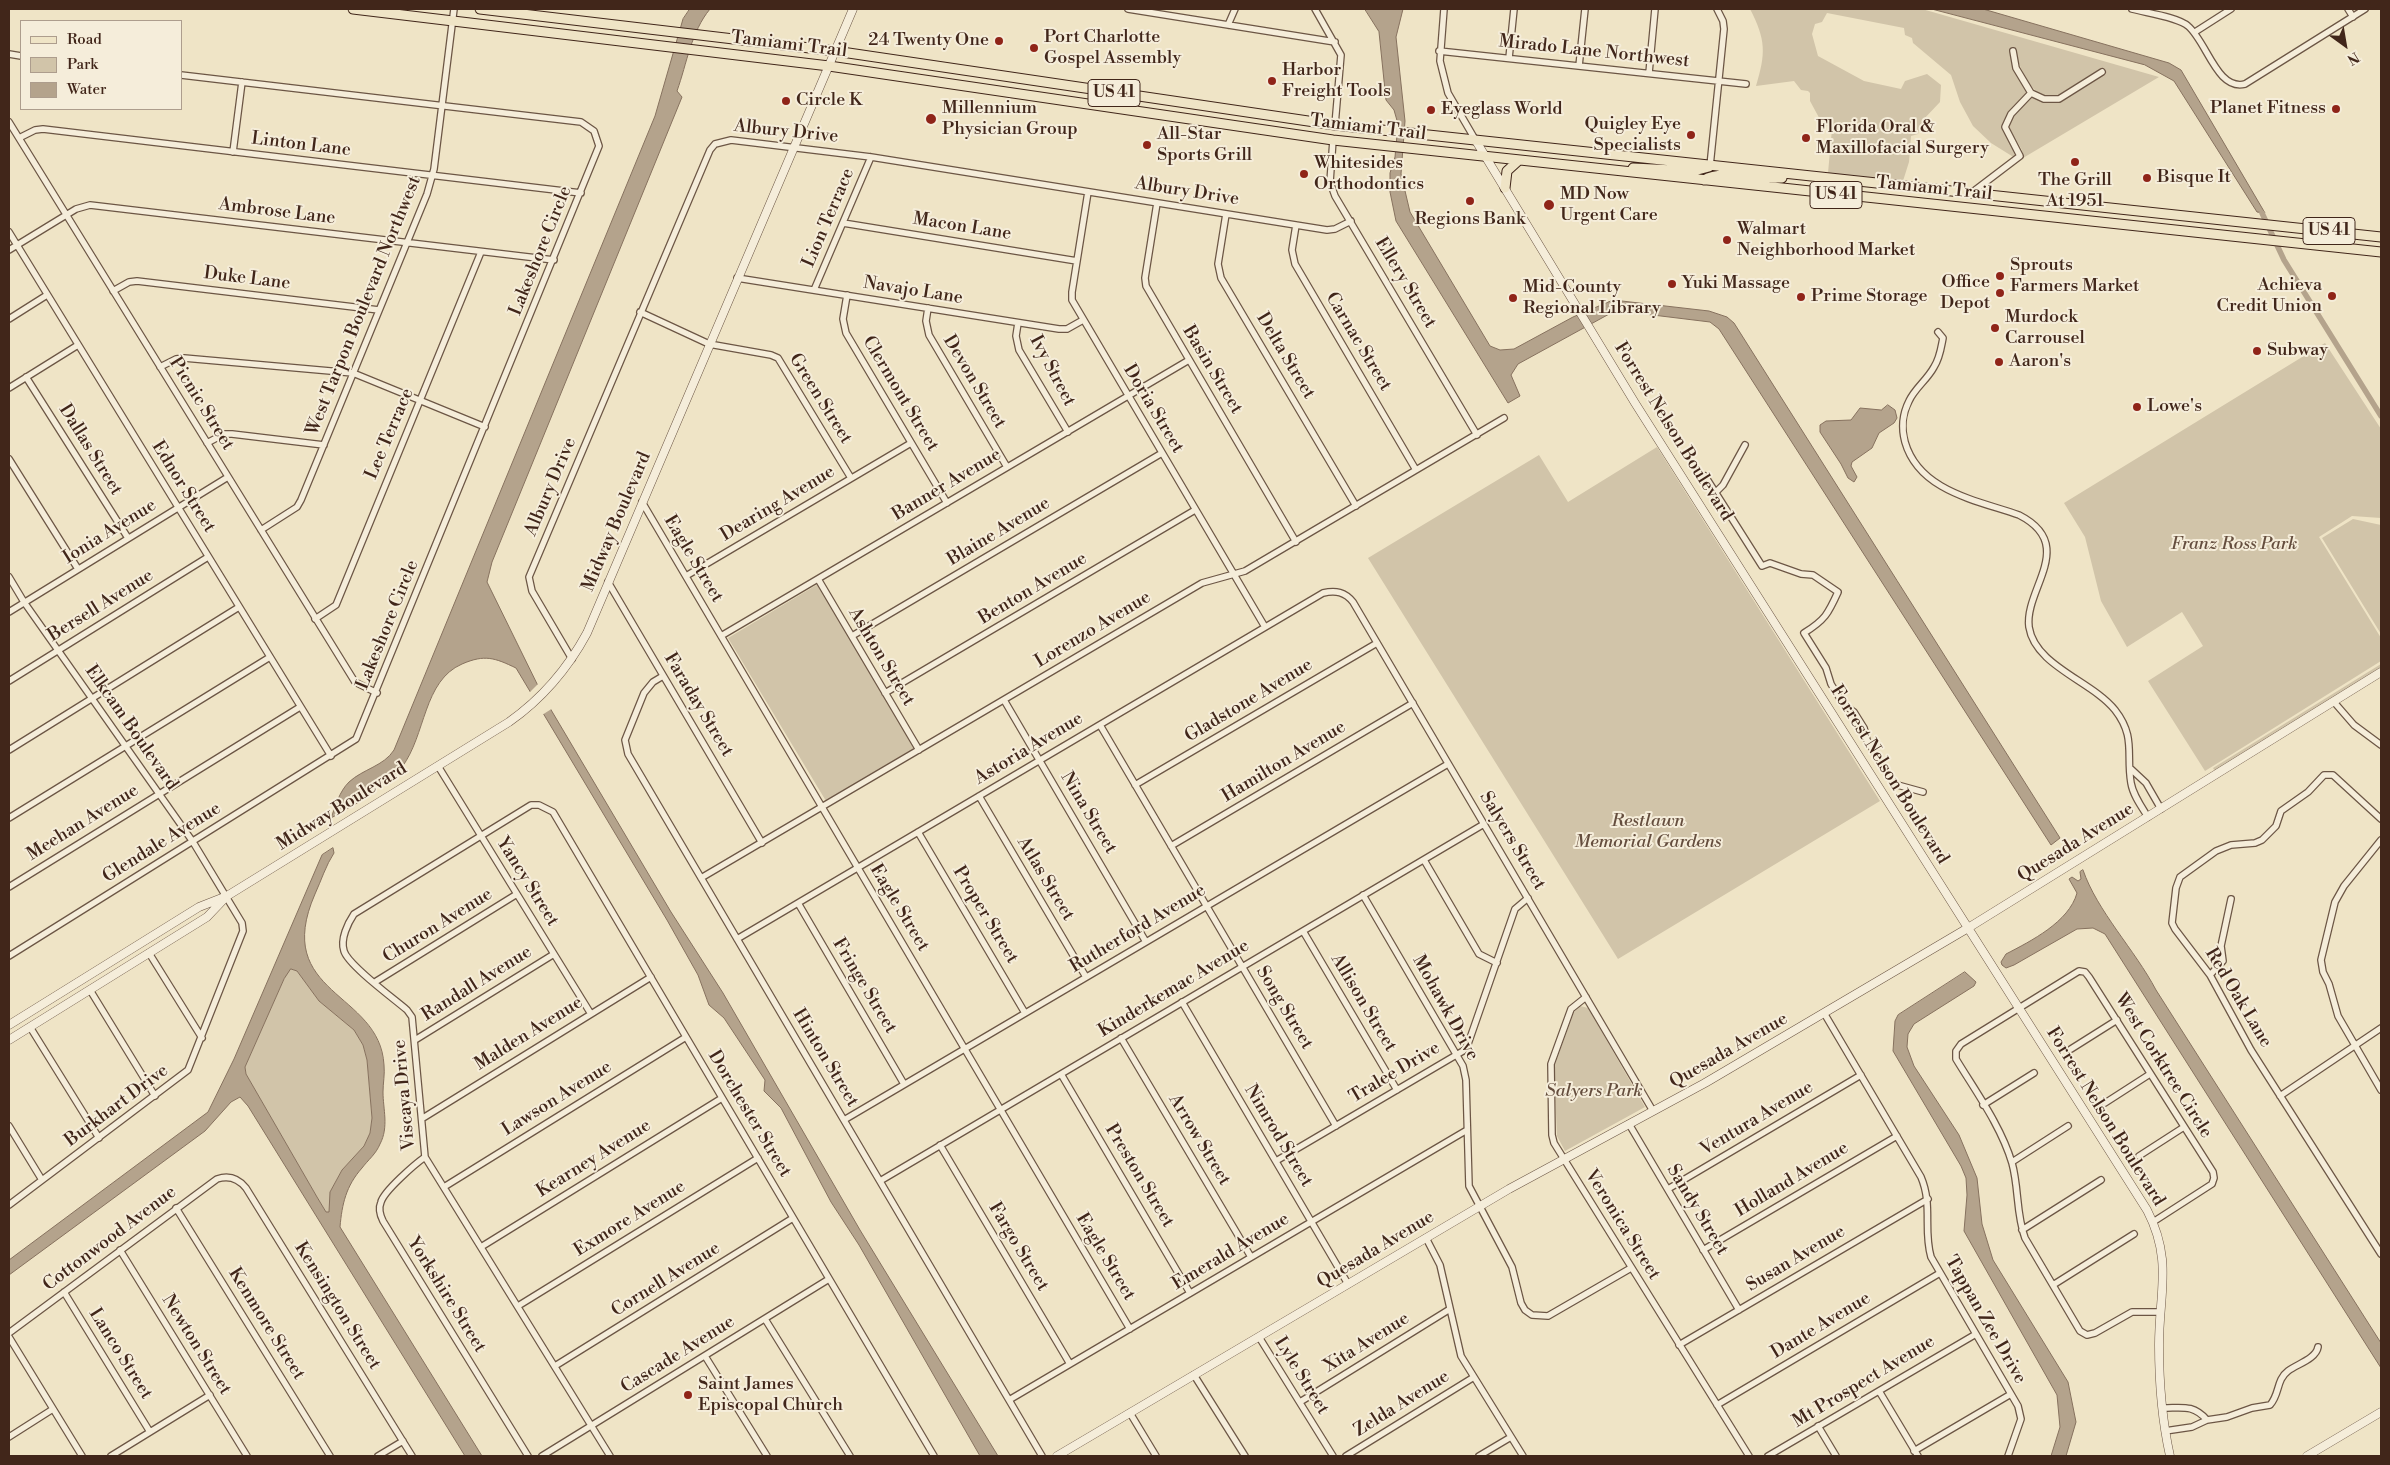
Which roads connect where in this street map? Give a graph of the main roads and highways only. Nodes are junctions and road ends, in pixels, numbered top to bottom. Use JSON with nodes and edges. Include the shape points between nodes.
{"nodes":[{"id":1,"x":354,"y":9,"type":"edge"},
{"id":2,"x":480,"y":9,"type":"edge"},
{"id":3,"x":1335,"y":125,"type":"junction"},
{"id":4,"x":1358,"y":128,"type":"junction"},
{"id":5,"x":1302,"y":136,"type":"junction"},
{"id":6,"x":1333,"y":140,"type":"junction"},
{"id":7,"x":1518,"y":161,"type":"junction"},
{"id":8,"x":1710,"y":166,"type":"junction"},
{"id":9,"x":1598,"y":169,"type":"junction"},
{"id":10,"x":1805,"y":176,"type":"junction"},
{"id":11,"x":1703,"y":180,"type":"junction"},
{"id":12,"x":1505,"y":188,"type":"road end"},
{"id":13,"x":2126,"y":210,"type":"junction"},
{"id":14,"x":2124,"y":225,"type":"junction"},
{"id":15,"x":2350,"y":233,"type":"junction"},
{"id":16,"x":2380,"y":237,"type":"edge"},
{"id":17,"x":2320,"y":246,"type":"junction"},
{"id":18,"x":2350,"y":249,"type":"junction"},
{"id":19,"x":2381,"y":252,"type":"edge"}],
"edges":[{"from":1,"to":5,"type":"main road","name":"Tamiami Trail","number":"US 41","via":[[829,66]]},
{"from":2,"to":3,"type":"main road","name":"Tamiami Trail","number":"US 41","via":[[835,51]]},
{"from":3,"to":4,"type":"main road","name":"Tamiami Trail","number":"US 41"},
{"from":3,"to":5,"type":"main road","via":[[1322,133]]},
{"from":4,"to":6,"type":"main road","via":[[1341,133]]},
{"from":4,"to":8,"type":"main road","name":"Tamiami Trail","number":"US 41"},
{"from":5,"to":6,"type":"main road","name":"Tamiami Trail","number":"US 41"},
{"from":6,"to":7,"type":"main road","name":"Tamiami Trail","number":"US 41"},
{"from":7,"to":9,"type":"main road","name":"Tamiami Trail","number":"US 41"},
{"from":7,"to":12,"type":"main road","via":[[1507,171]]},
{"from":8,"to":9,"type":"main road","via":[[1694,171]]},
{"from":8,"to":10,"type":"main road","name":"Tamiami Trail","number":"US 41"},
{"from":9,"to":11,"type":"main road","name":"Tamiami Trail","number":"US 41"},
{"from":10,"to":11,"type":"main road","via":[[1768,179],[1720,175]]},
{"from":10,"to":13,"type":"main road","name":"Tamiami Trail","number":"US 41"},
{"from":11,"to":14,"type":"main road","name":"Tamiami Trail","number":"US 41"},
{"from":13,"to":14,"type":"main road"},
{"from":13,"to":15,"type":"main road","name":"Tamiami Trail","number":"US 41"},
{"from":14,"to":17,"type":"main road","name":"Tamiami Trail","number":"US 41"},
{"from":15,"to":16,"type":"main road","name":"Tamiami Trail","number":"US 41"},
{"from":15,"to":17,"type":"main road","via":[[2345,240]]},
{"from":16,"to":18,"type":"main road","via":[[2356,243]]},
{"from":17,"to":18,"type":"main road","name":"Tamiami Trail","number":"US 41"},
{"from":18,"to":19,"type":"main road","name":"Tamiami Trail","number":"US 41"}]}
